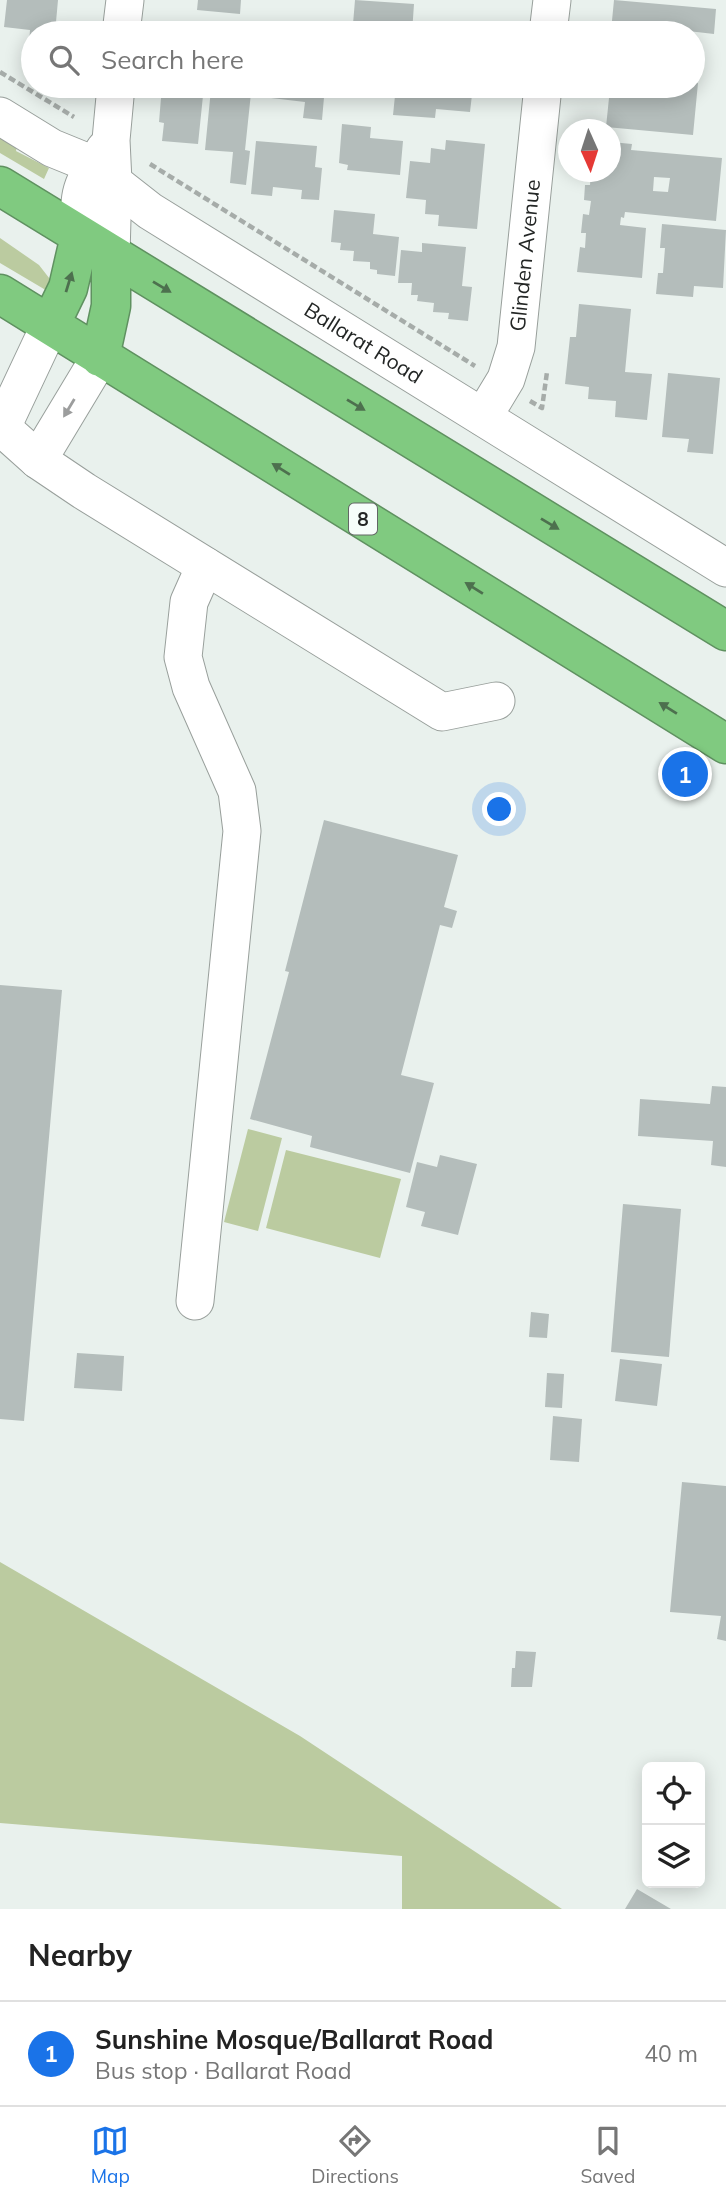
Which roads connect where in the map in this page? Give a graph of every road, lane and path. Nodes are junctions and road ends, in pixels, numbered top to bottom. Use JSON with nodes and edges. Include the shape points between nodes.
{"nodes":[{"id":1,"x":125,"y":0,"type":"edge"},
{"id":2,"x":551,"y":0,"type":"edge"},
{"id":3,"x":122,"y":21,"type":"edge"},
{"id":4,"x":549,"y":21,"type":"edge"},
{"id":5,"x":0,"y":72,"type":"edge"},
{"id":6,"x":21,"y":90,"type":"edge"},
{"id":7,"x":30,"y":98,"type":"edge"},
{"id":8,"x":114,"y":98,"type":"edge"},
{"id":9,"x":542,"y":98,"type":"edge"},
{"id":10,"x":0,"y":116,"type":"edge"},
{"id":11,"x":105,"y":163,"type":"junction"},
{"id":12,"x":0,"y":186,"type":"edge"},
{"id":13,"x":95,"y":246,"type":"junction"},
{"id":14,"x":0,"y":294,"type":"edge"},
{"id":15,"x":50,"y":325,"type":"junction"},
{"id":16,"x":100,"y":357,"type":"junction"},
{"id":17,"x":503,"y":383,"type":"junction"},
{"id":18,"x":483,"y":417,"type":"junction"},
{"id":19,"x":1,"y":427,"type":"edge"},
{"id":20,"x":38,"y":460,"type":"junction"},
{"id":21,"x":205,"y":566,"type":"junction"},
{"id":22,"x":726,"y":568,"type":"edge"},
{"id":23,"x":726,"y":631,"type":"edge"},
{"id":24,"x":496,"y":701,"type":"dead end"},
{"id":25,"x":726,"y":744,"type":"edge"},
{"id":26,"x":195,"y":1301,"type":"dead end"}],
"edges":[{"from":1,"to":3,"type":"street"},
{"from":2,"to":4,"type":"street"},
{"from":5,"to":6,"type":"path"},
{"from":7,"to":11,"type":"path"},
{"from":8,"to":11,"type":"street"},
{"from":9,"to":17,"type":"street","name":"Glinden Avenue","via":[[516,346]]},
{"from":10,"to":11,"type":"street","name":"Ballarat Road","via":[[52,148]]},
{"from":11,"to":13,"type":"street","via":[[83,183],[79,202]]},
{"from":11,"to":17,"type":"path"},
{"from":11,"to":18,"type":"street","name":"Ballarat Road","via":[[149,211]]},
{"from":12,"to":13,"type":"highway"},
{"from":15,"to":13,"type":"highway","one_way":true},
{"from":13,"to":16,"type":"highway","via":[[111,306]]},
{"from":13,"to":23,"type":"highway","one_way":true},
{"from":14,"to":15,"type":"highway","number":"8"},
{"from":15,"to":16,"type":"highway","number":"8"},
{"from":15,"to":19,"type":"street"},
{"from":16,"to":20,"type":"street","one_way":true},
{"from":25,"to":16,"type":"highway","number":"8","one_way":true},
{"from":17,"to":18,"type":"street","name":"Glinden Avenue"},
{"from":18,"to":22,"type":"street","name":"Ballarat Road"},
{"from":19,"to":20,"type":"street"},
{"from":20,"to":21,"type":"street"},
{"from":21,"to":24,"type":"street","via":[[442,712]]},
{"from":21,"to":26,"type":"street","via":[[189,602],[183,657],[191,687],[237,791],[242,831]]}]}
